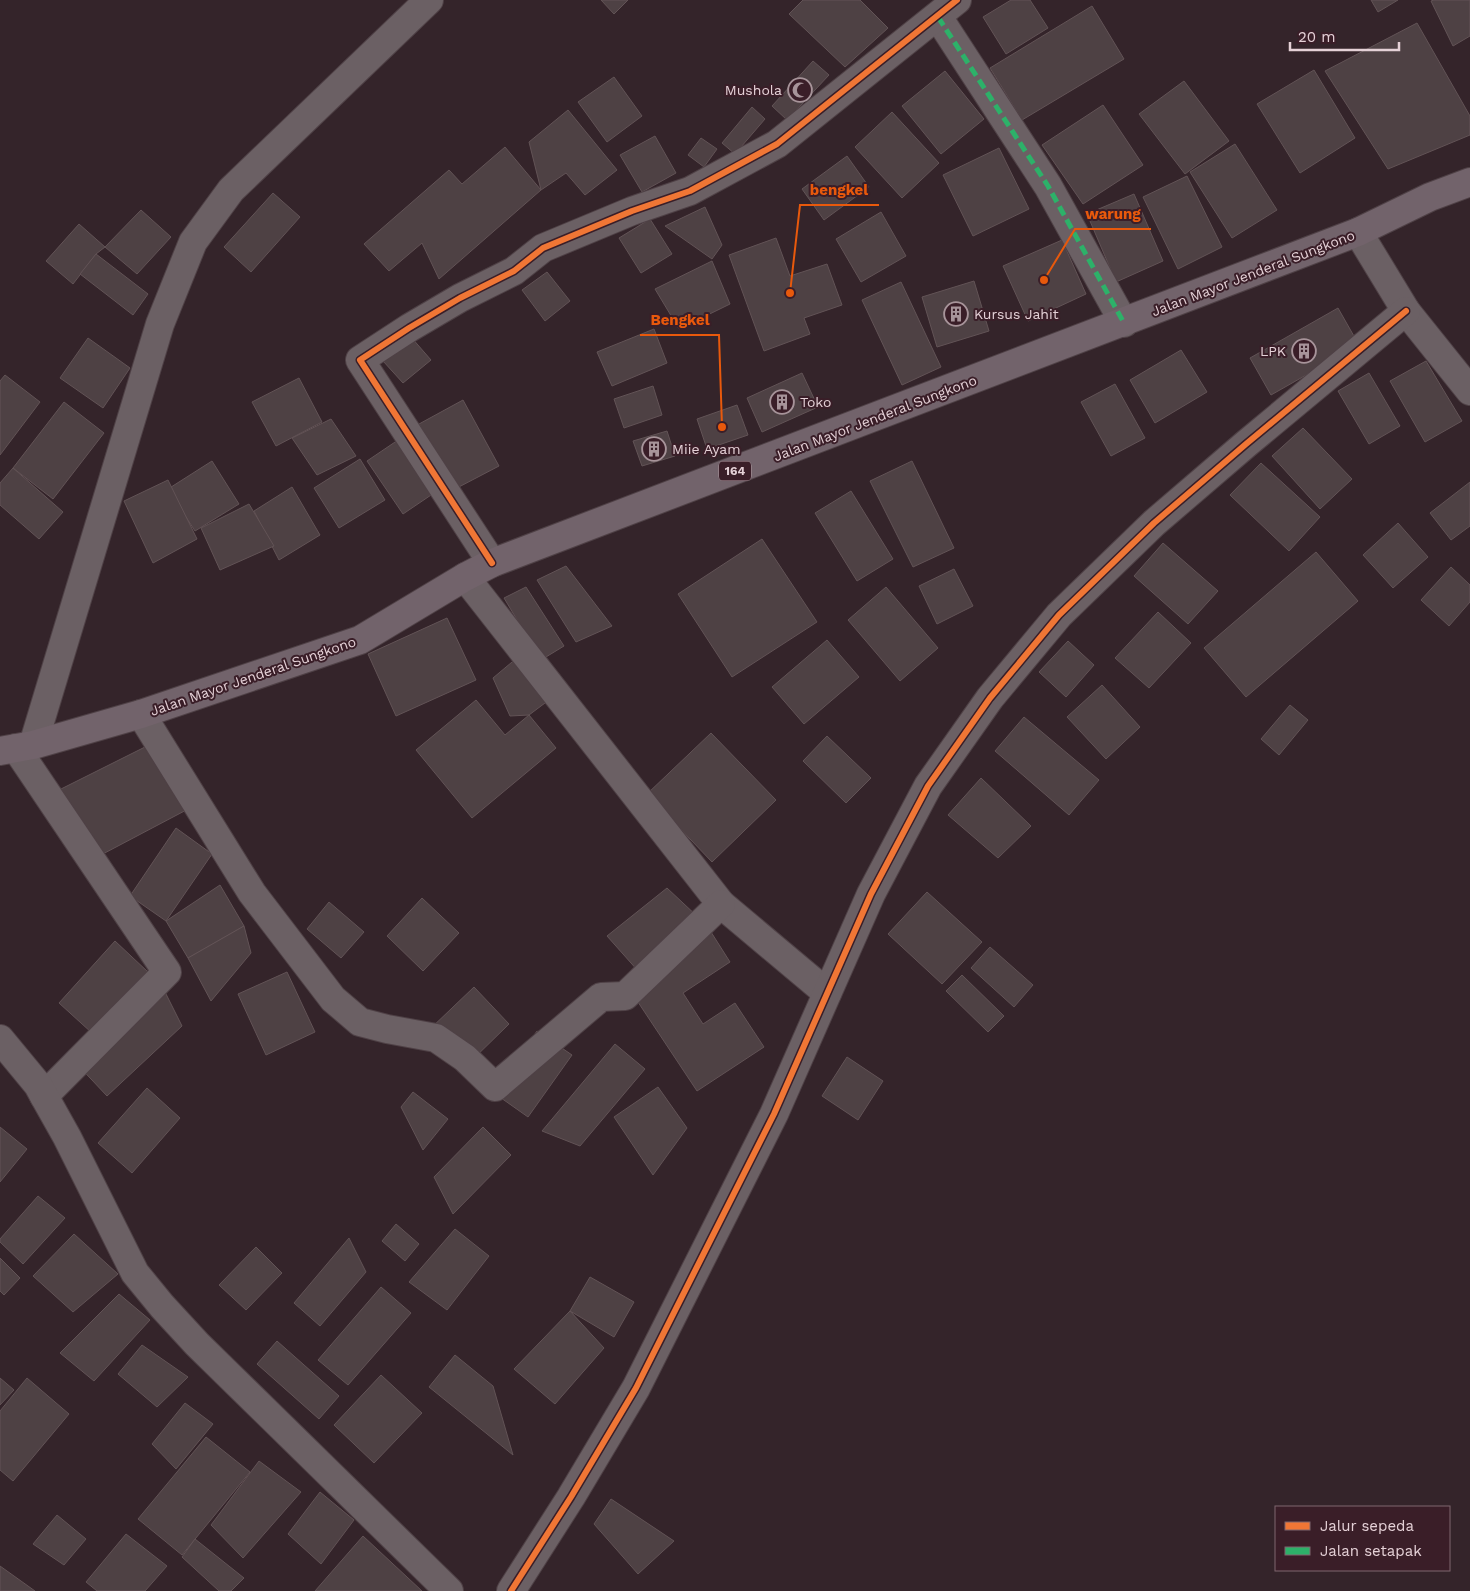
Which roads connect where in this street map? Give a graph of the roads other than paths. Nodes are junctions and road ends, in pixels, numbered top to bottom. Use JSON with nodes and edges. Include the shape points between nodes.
{"nodes":[{"id":1,"x":429,"y":0,"type":"edge"},
{"id":2,"x":948,"y":8,"type":"edge"},
{"id":3,"x":1470,"y":182,"type":"edge"},
{"id":4,"x":1358,"y":232,"type":"junction"},
{"id":5,"x":1406,"y":311,"type":"junction"},
{"id":6,"x":1124,"y":323,"type":"junction"},
{"id":7,"x":1470,"y":390,"type":"edge"},
{"id":8,"x":492,"y":563,"type":"junction"},
{"id":9,"x":465,"y":577,"type":"junction"},
{"id":10,"x":141,"y":714,"type":"junction"},
{"id":11,"x":16,"y":748,"type":"edge"},
{"id":12,"x":721,"y":904,"type":"junction"},
{"id":13,"x":827,"y":992,"type":"junction"},
{"id":14,"x":0,"y":1039,"type":"edge"},
{"id":15,"x":44,"y":1096,"type":"junction"},
{"id":16,"x":449,"y":1591,"type":"edge"},
{"id":17,"x":510,"y":1591,"type":"edge"}],
"edges":[{"from":1,"to":11,"type":"street","via":[[231,190],[193,242],[160,324]]},
{"from":2,"to":6,"type":"street"},
{"from":2,"to":8,"type":"street","via":[[777,144],[690,191],[543,248],[514,271],[460,298],[360,360]]},
{"from":3,"to":4,"type":"main road","name":"Jalan Mayor Jenderal Sungkono","number":"164","via":[[1430,197]]},
{"from":4,"to":5,"type":"street"},
{"from":4,"to":6,"type":"main road","name":"Jalan Mayor Jenderal Sungkono","number":"164"},
{"from":5,"to":7,"type":"street"},
{"from":5,"to":13,"type":"street","via":[[1154,523],[1059,615],[990,698],[928,786],[871,894]]},
{"from":6,"to":8,"type":"main road","name":"Jalan Mayor Jenderal Sungkono","number":"164"},
{"from":8,"to":9,"type":"main road","name":"Jalan Mayor Jenderal Sungkono","number":"164"},
{"from":9,"to":10,"type":"main road","name":"Jalan Mayor Jenderal Sungkono","number":"164","via":[[360,640]]},
{"from":9,"to":12,"type":"street"},
{"from":10,"to":11,"type":"main road","name":"Jalan Mayor Jenderal Sungkono","number":"164"},
{"from":10,"to":12,"type":"street","via":[[252,893],[333,999],[360,1022],[436,1038],[465,1058],[495,1087],[600,997],[625,996]]},
{"from":11,"to":15,"type":"street","via":[[167,972]]},
{"from":12,"to":13,"type":"street"},
{"from":13,"to":17,"type":"street","via":[[774,1114],[636,1388]]},
{"from":14,"to":15,"type":"street"},
{"from":15,"to":16,"type":"street","via":[[140,1280],[197,1344]]}]}
